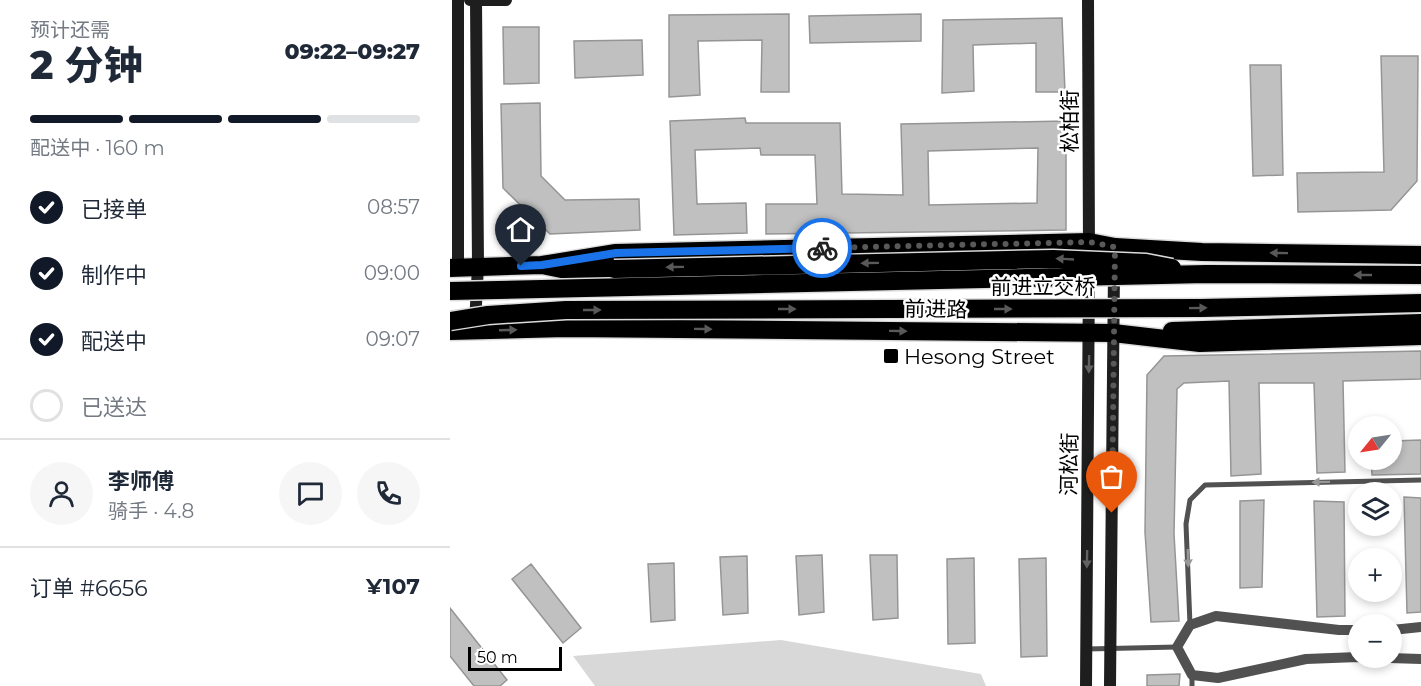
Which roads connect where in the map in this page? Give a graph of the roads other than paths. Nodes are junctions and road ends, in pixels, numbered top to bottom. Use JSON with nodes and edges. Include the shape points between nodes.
{"nodes":[{"id":1,"x":451,"y":0,"type":"edge"},
{"id":2,"x":458,"y":0,"type":"edge"},
{"id":3,"x":476,"y":0,"type":"edge"},
{"id":4,"x":506,"y":0,"type":"edge"},
{"id":5,"x":1088,"y":0,"type":"edge"},
{"id":6,"x":1089,"y":242,"type":"junction"},
{"id":7,"x":1115,"y":247,"type":"junction"},
{"id":8,"x":1421,"y":255,"type":"edge"},
{"id":9,"x":542,"y":265,"type":"junction"},
{"id":10,"x":478,"y":266,"type":"junction"},
{"id":11,"x":453,"y":270,"type":"edge"},
{"id":12,"x":1206,"y":274,"type":"junction"},
{"id":13,"x":1421,"y":275,"type":"edge"},
{"id":14,"x":450,"y":291,"type":"edge"},
{"id":15,"x":1421,"y":303,"type":"edge"},
{"id":16,"x":450,"y":321,"type":"edge"},
{"id":17,"x":1421,"y":323,"type":"edge"},
{"id":18,"x":450,"y":331,"type":"edge"},
{"id":19,"x":475,"y":332,"type":"junction"},
{"id":20,"x":1090,"y":333,"type":"junction"},
{"id":21,"x":1113,"y":333,"type":"junction"},
{"id":22,"x":1421,"y":336,"type":"edge"},
{"id":23,"x":450,"y":343,"type":"edge"},
{"id":24,"x":1421,"y":480,"type":"edge"},
{"id":25,"x":1190,"y":625,"type":"junction"},
{"id":26,"x":1421,"y":627,"type":"edge"},
{"id":27,"x":1402,"y":629,"type":"edge"},
{"id":28,"x":1348,"y":630,"type":"edge"},
{"id":29,"x":1176,"y":647,"type":"junction"},
{"id":30,"x":1110,"y":648,"type":"junction"},
{"id":31,"x":1087,"y":649,"type":"junction"},
{"id":32,"x":1421,"y":658,"type":"edge"},
{"id":33,"x":1192,"y":681,"type":"edge"},
{"id":34,"x":1086,"y":686,"type":"edge"},
{"id":35,"x":1110,"y":686,"type":"edge"}],
"edges":[{"from":1,"to":2,"type":"main road"},
{"from":2,"to":3,"type":"main road"},
{"from":2,"to":11,"type":"main road"},
{"from":3,"to":4,"type":"main road"},
{"from":3,"to":10,"type":"main road"},
{"from":5,"to":6,"type":"main road","name":"松柏街"},
{"from":6,"to":7,"type":"highway"},
{"from":6,"to":9,"type":"highway","via":[[616,253]]},
{"from":6,"to":20,"type":"main road","name":"河松街"},
{"from":8,"to":7,"type":"highway","one_way":true},
{"from":7,"to":21,"type":"main road","name":"河松街"},
{"from":9,"to":10,"type":"highway"},
{"from":12,"to":9,"type":"highway","one_way":true,"bridge":true,"via":[[1146,263],[1053,259],[566,270]]},
{"from":10,"to":11,"type":"highway"},
{"from":10,"to":19,"type":"main road"},
{"from":13,"to":12,"type":"highway","name":"前进立交桥","one_way":true,"bridge":true},
{"from":12,"to":14,"type":"highway","name":"前进立交桥","bridge":true},
{"from":16,"to":15,"type":"highway","name":"前进立交桥","one_way":true,"bridge":true,"via":[[566,310],[1201,308]]},
{"from":17,"to":21,"type":"highway"},
{"from":18,"to":19,"type":"highway","name":"前进路"},
{"from":19,"to":20,"type":"highway","name":"前进路","one_way":true,"via":[[566,328]]},
{"from":19,"to":23,"type":"highway"},
{"from":20,"to":21,"type":"highway","name":"前进路"},
{"from":20,"to":31,"type":"main road","name":"河松街","one_way":true},
{"from":21,"to":22,"type":"highway","name":"前进路","via":[[1200,343]]},
{"from":21,"to":30,"type":"main road","name":"河松街"},
{"from":24,"to":25,"type":"lane","one_way":true,"via":[[1205,485],[1190,500],[1186,524]]},
{"from":25,"to":28,"type":"street","via":[[1216,616]]},
{"from":25,"to":29,"type":"street"},
{"from":26,"to":27,"type":"street"},
{"from":29,"to":30,"type":"lane"},
{"from":29,"to":33,"type":"street"},
{"from":30,"to":31,"type":"lane"},
{"from":30,"to":35,"type":"main road","name":"河松街"},
{"from":31,"to":34,"type":"main road","name":"河松街"},
{"from":32,"to":33,"type":"street","via":[[1306,659]]}]}
